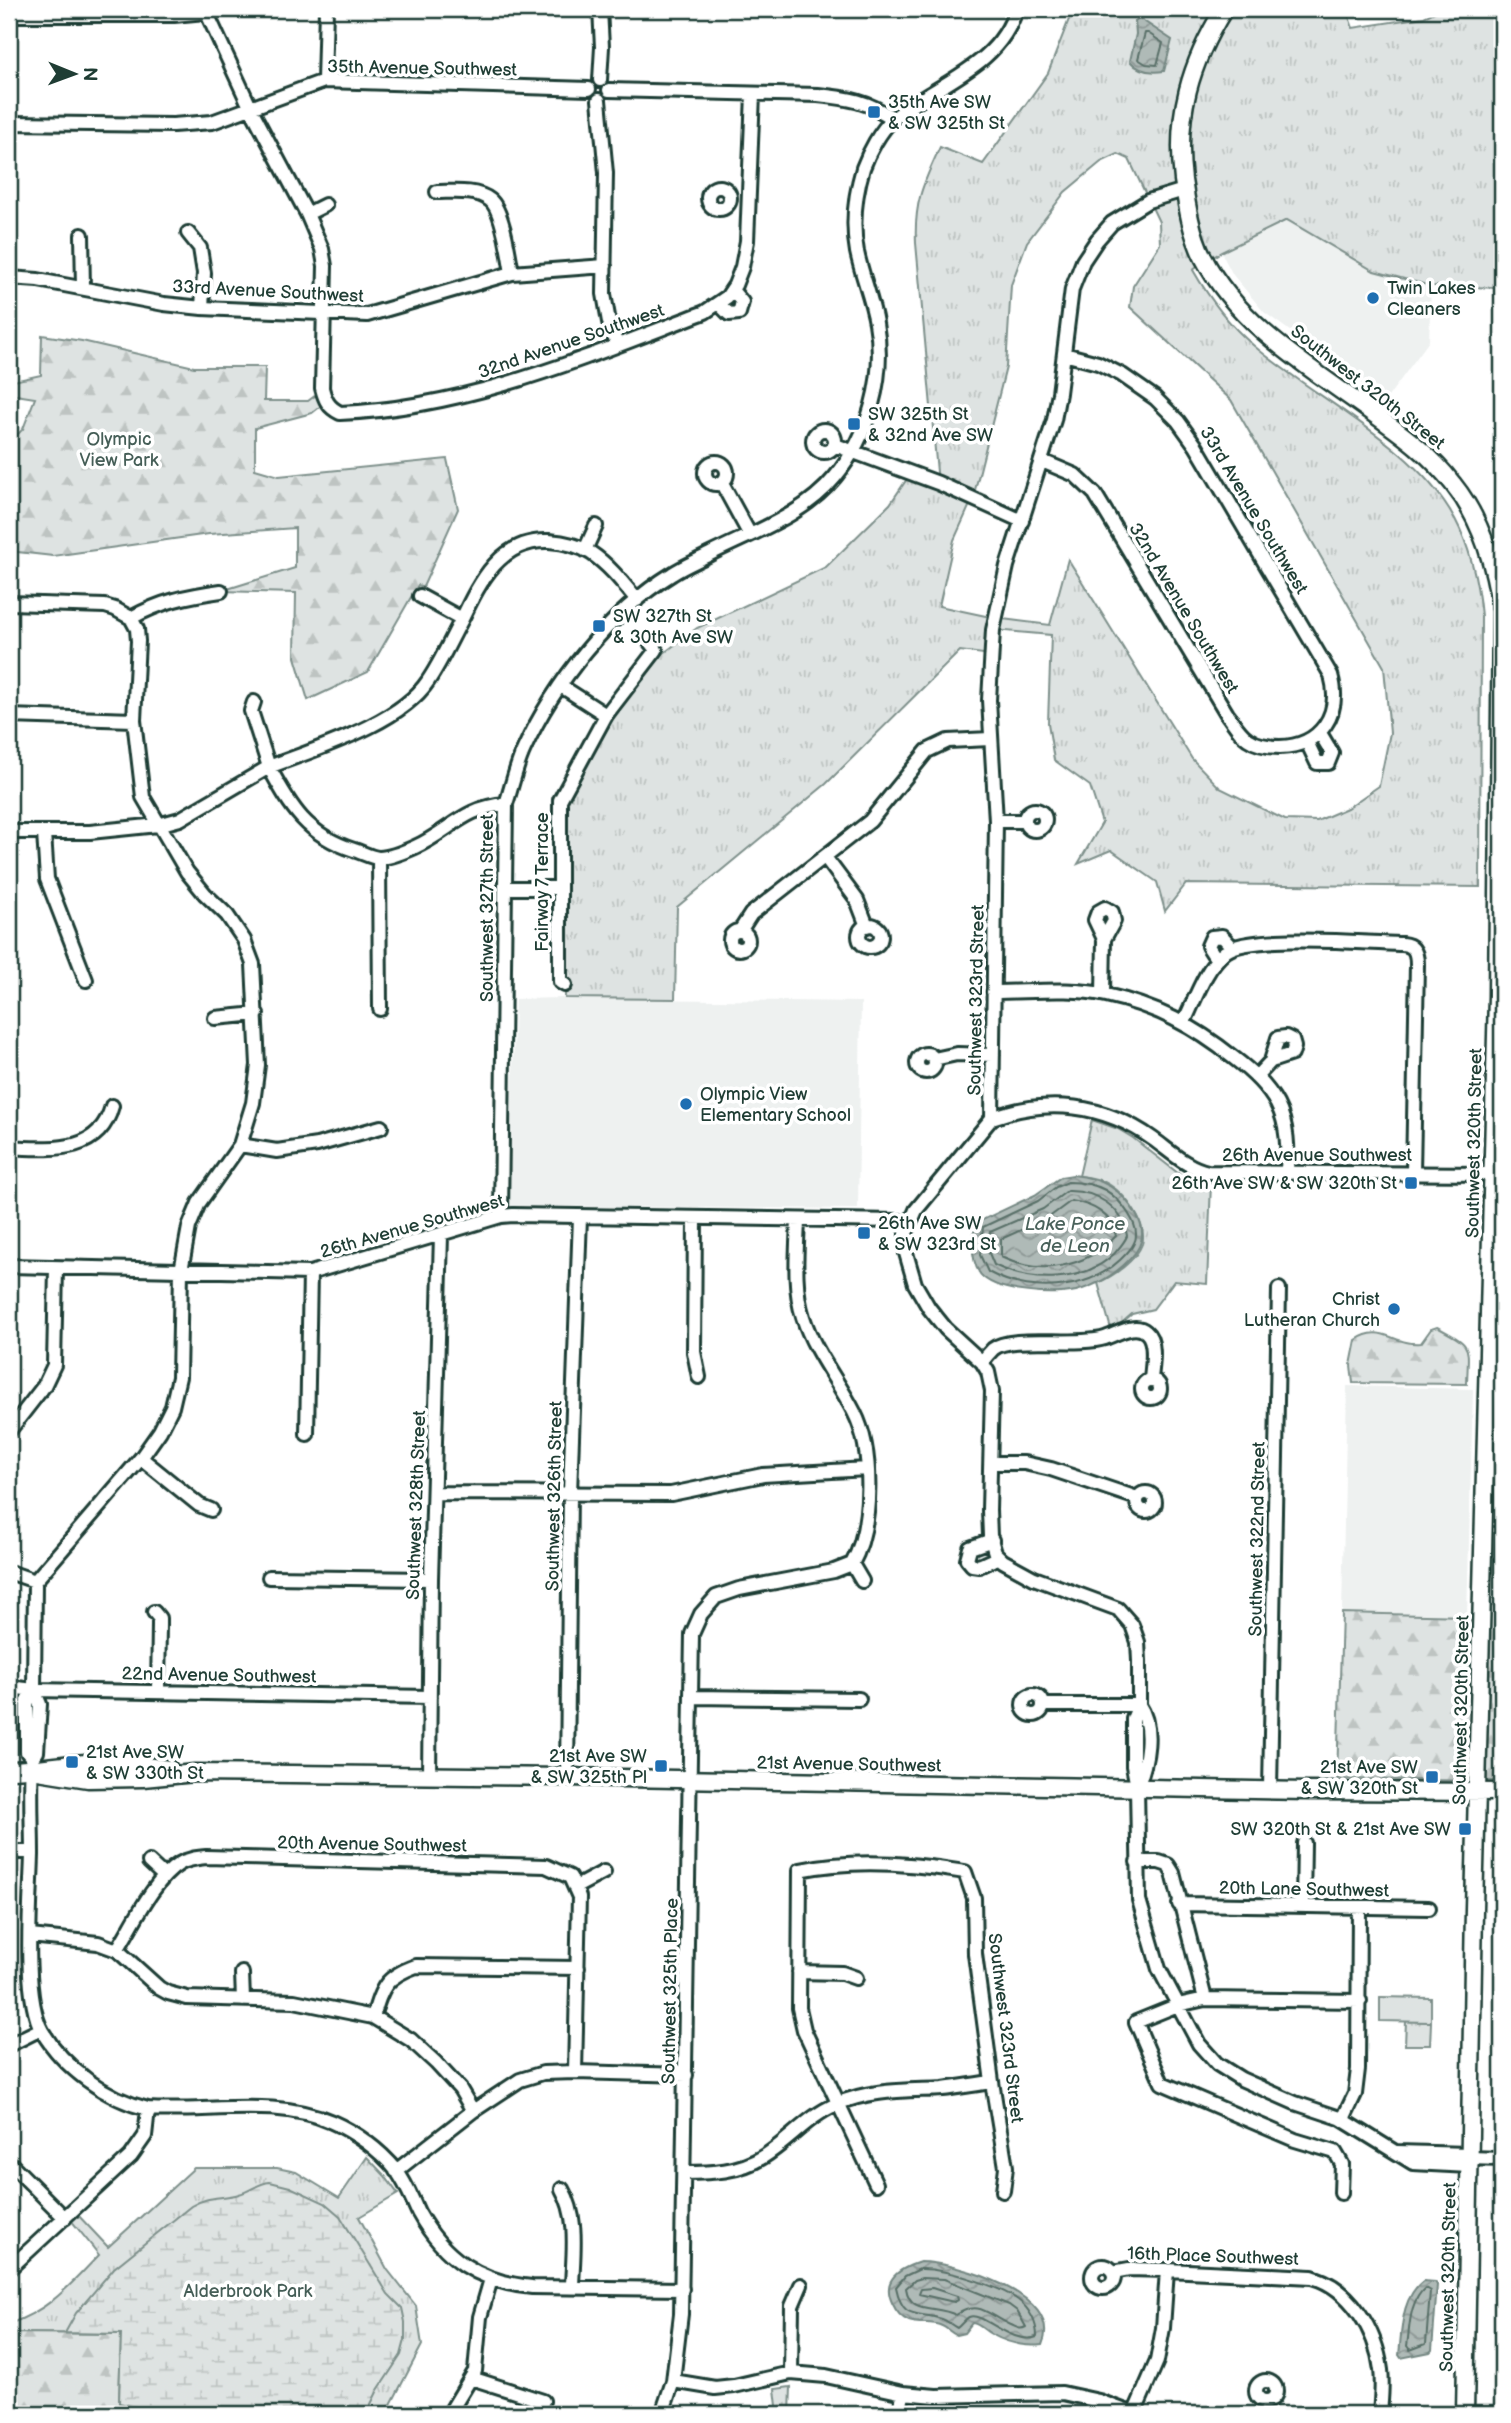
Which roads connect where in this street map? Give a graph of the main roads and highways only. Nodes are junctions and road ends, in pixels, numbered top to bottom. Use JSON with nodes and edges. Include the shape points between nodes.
{"nodes":[{"id":1,"x":1224,"y":9,"type":"edge"},
{"id":2,"x":1501,"y":671,"type":"edge"},
{"id":3,"x":1495,"y":1348,"type":"edge"},
{"id":4,"x":9,"y":1770,"type":"edge"},
{"id":5,"x":1478,"y":1791,"type":"junction"},
{"id":6,"x":1502,"y":1792,"type":"edge"},
{"id":7,"x":1465,"y":2414,"type":"edge"}],
"edges":[{"from":1,"to":2,"type":"main road","name":"Southwest 320th Street","via":[[1188,85],[1180,136],[1184,190],[1197,244],[1229,296],[1256,324],[1418,446],[1459,491],[1483,537],[1496,581]]},
{"from":2,"to":3,"type":"main road","name":"Southwest 320th Street","via":[[1493,1174]]},
{"from":3,"to":5,"type":"main road","name":"Southwest 320th Street"},
{"from":4,"to":5,"type":"main road","name":"21st Avenue Southwest","via":[[32,1764],[88,1779],[195,1773]]},
{"from":5,"to":6,"type":"main road","name":"21st Avenue Southwest"},
{"from":5,"to":7,"type":"main road","name":"Southwest 320th Street"}]}
